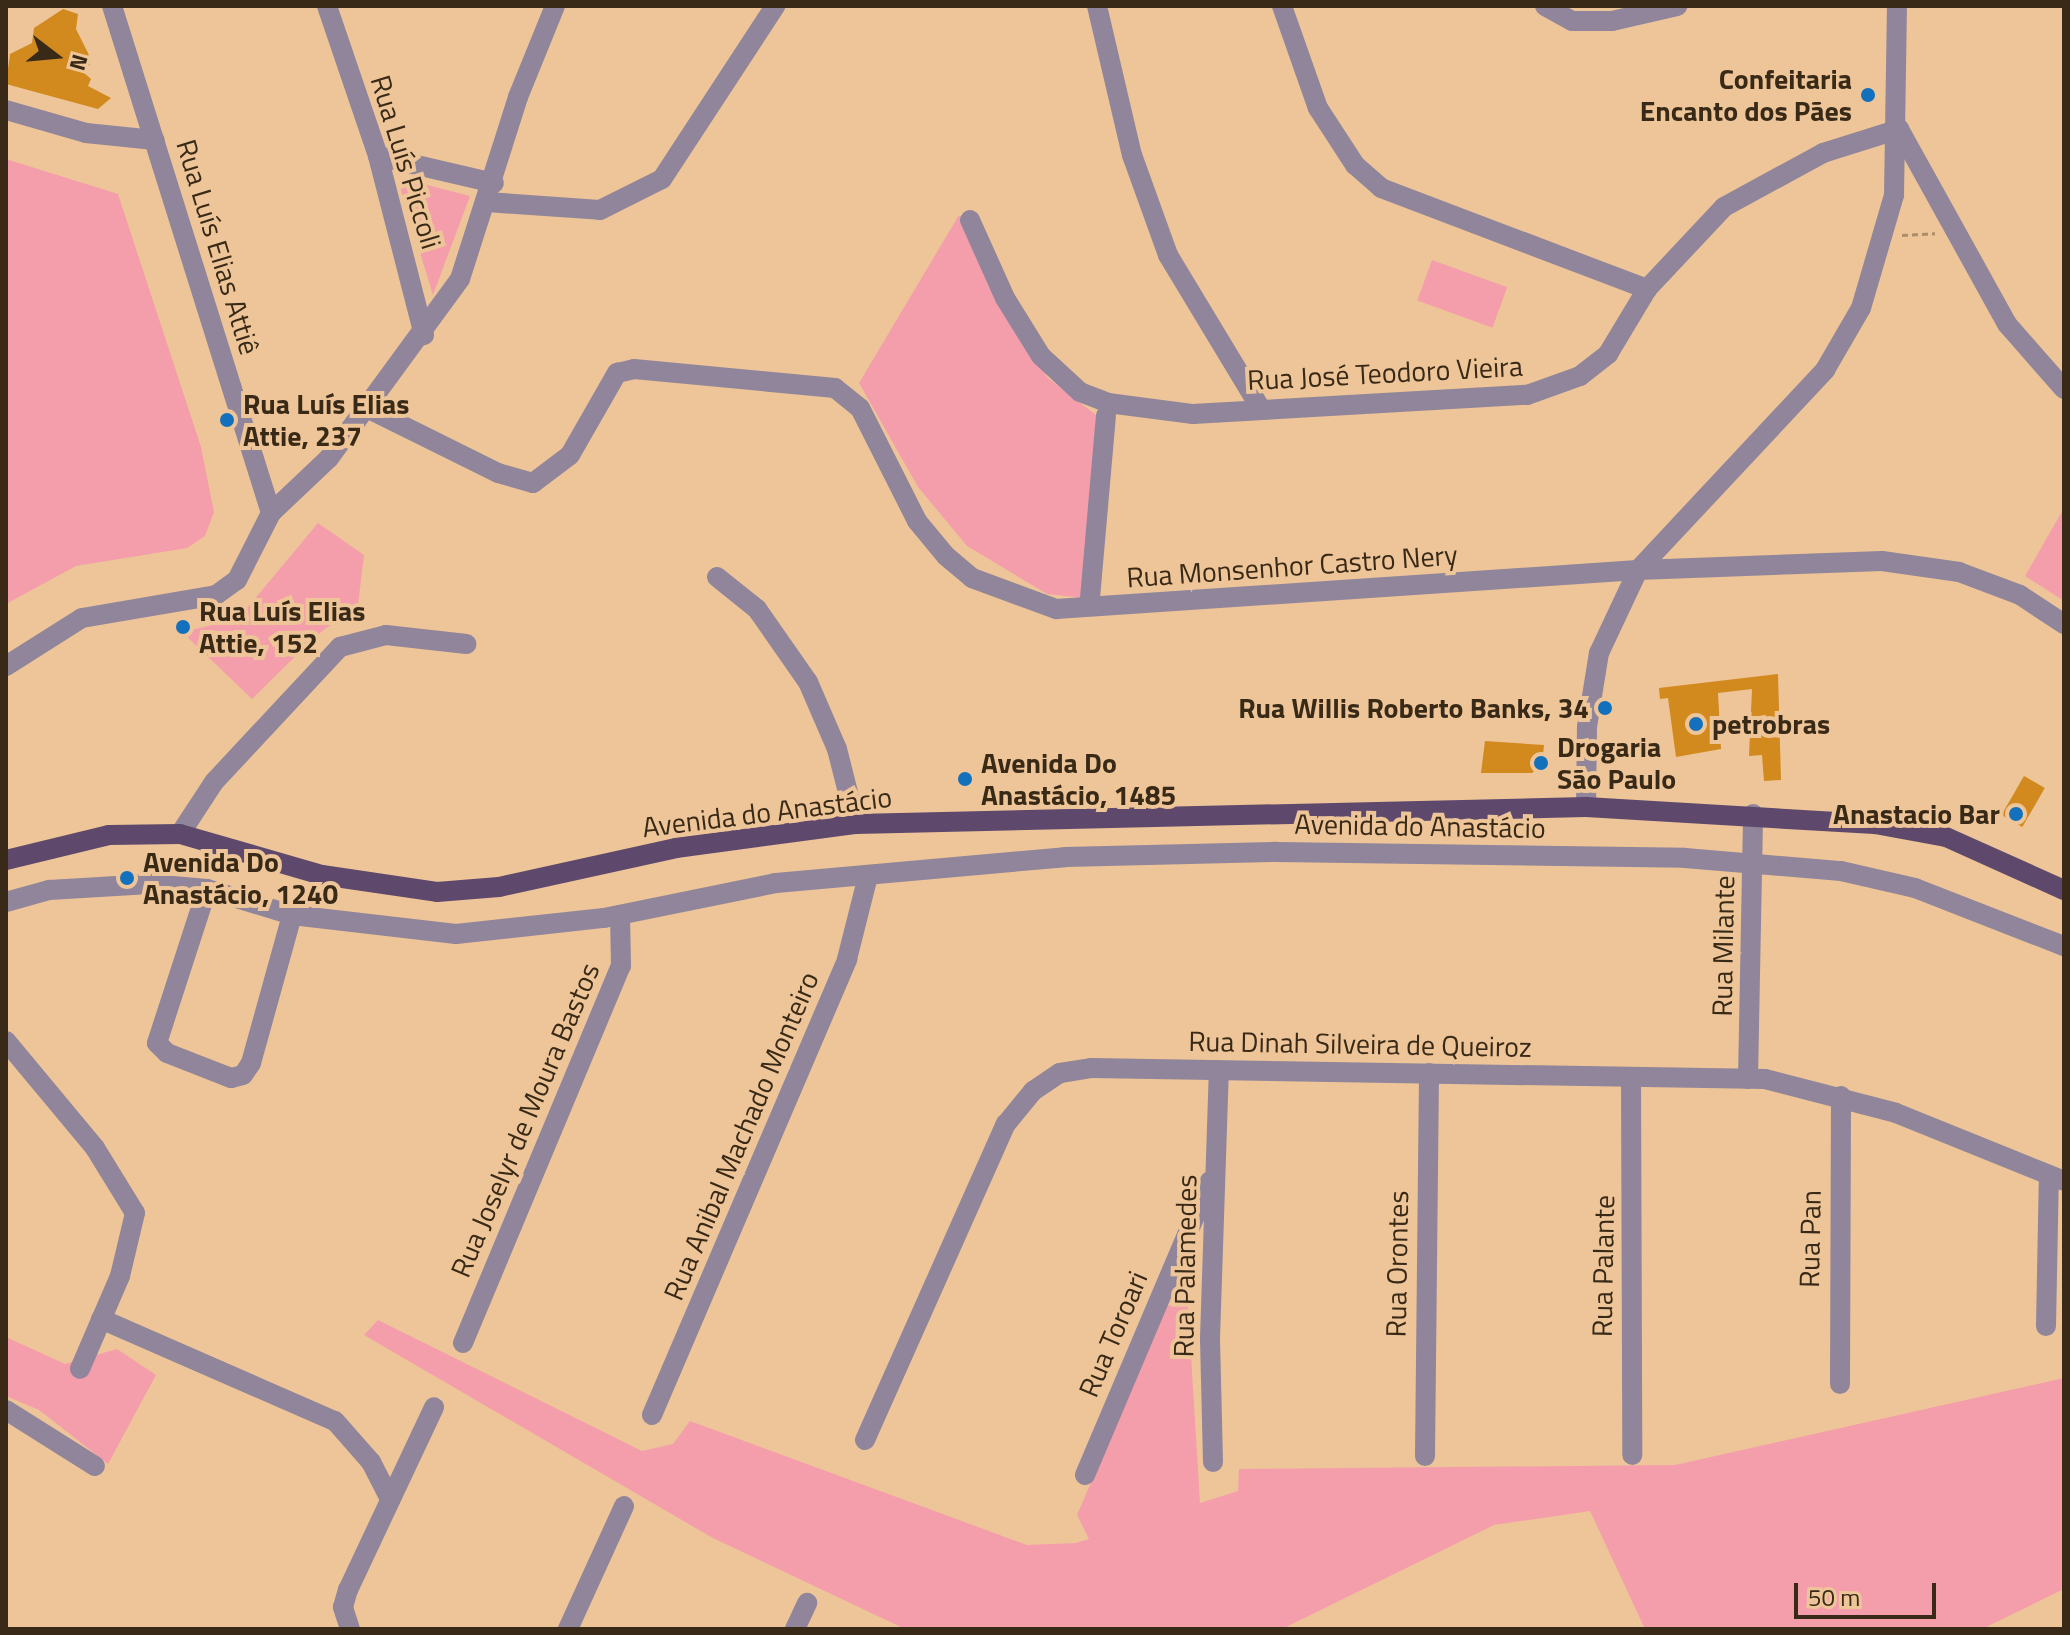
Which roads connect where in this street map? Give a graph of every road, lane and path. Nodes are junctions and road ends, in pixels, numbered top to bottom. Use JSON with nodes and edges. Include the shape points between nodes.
{"nodes":[{"id":1,"x":112,"y":6,"type":"edge"},
{"id":2,"x":327,"y":6,"type":"edge"},
{"id":3,"x":555,"y":6,"type":"edge"},
{"id":4,"x":775,"y":6,"type":"edge"},
{"id":5,"x":1097,"y":6,"type":"edge"},
{"id":6,"x":1282,"y":6,"type":"edge"},
{"id":7,"x":1545,"y":6,"type":"edge"},
{"id":8,"x":1677,"y":6,"type":"edge"},
{"id":9,"x":1897,"y":6,"type":"edge"},
{"id":10,"x":1651,"y":9,"type":"edge"},
{"id":11,"x":6,"y":110,"type":"edge"},
{"id":12,"x":1899,"y":129,"type":"junction"},
{"id":13,"x":155,"y":140,"type":"junction"},
{"id":14,"x":378,"y":156,"type":"junction"},
{"id":15,"x":491,"y":192,"type":"junction"},
{"id":16,"x":970,"y":220,"type":"dead end"},
{"id":17,"x":1955,"y":231,"type":"junction"},
{"id":18,"x":1886,"y":236,"type":"junction"},
{"id":19,"x":1647,"y":289,"type":"junction"},
{"id":20,"x":424,"y":335,"type":"junction"},
{"id":21,"x":2064,"y":389,"type":"edge"},
{"id":22,"x":1259,"y":406,"type":"junction"},
{"id":23,"x":367,"y":408,"type":"junction"},
{"id":24,"x":1106,"y":416,"type":"dead end"},
{"id":25,"x":271,"y":513,"type":"junction"},
{"id":26,"x":1638,"y":570,"type":"junction"},
{"id":27,"x":717,"y":577,"type":"dead end"},
{"id":28,"x":1090,"y":598,"type":"dead end"},
{"id":29,"x":2064,"y":624,"type":"edge"},
{"id":30,"x":466,"y":644,"type":"dead end"},
{"id":31,"x":6,"y":666,"type":"edge"},
{"id":32,"x":1586,"y":807,"type":"junction"},
{"id":33,"x":1753,"y":814,"type":"junction"},
{"id":34,"x":856,"y":824,"type":"junction"},
{"id":35,"x":180,"y":834,"type":"junction"},
{"id":36,"x":6,"y":860,"type":"edge"},
{"id":37,"x":1752,"y":864,"type":"junction"},
{"id":38,"x":868,"y":876,"type":"junction"},
{"id":39,"x":207,"y":889,"type":"junction"},
{"id":40,"x":2064,"y":890,"type":"edge"},
{"id":41,"x":6,"y":902,"type":"edge"},
{"id":42,"x":292,"y":915,"type":"junction"},
{"id":43,"x":620,"y":915,"type":"junction"},
{"id":44,"x":2064,"y":946,"type":"edge"},
{"id":45,"x":6,"y":1041,"type":"edge"},
{"id":46,"x":1219,"y":1070,"type":"junction"},
{"id":47,"x":1429,"y":1073,"type":"junction"},
{"id":48,"x":1631,"y":1077,"type":"junction"},
{"id":49,"x":1748,"y":1079,"type":"junction"},
{"id":50,"x":1841,"y":1096,"type":"junction"},
{"id":51,"x":1214,"y":1172,"type":"junction"},
{"id":52,"x":2056,"y":1178,"type":"edge"},
{"id":53,"x":101,"y":1319,"type":"junction"},
{"id":54,"x":2046,"y":1326,"type":"dead end"},
{"id":55,"x":463,"y":1343,"type":"dead end"},
{"id":56,"x":80,"y":1369,"type":"dead end"},
{"id":57,"x":1840,"y":1384,"type":"dead end"},
{"id":58,"x":434,"y":1407,"type":"dead end"},
{"id":59,"x":6,"y":1410,"type":"edge"},
{"id":60,"x":652,"y":1415,"type":"dead end"},
{"id":61,"x":865,"y":1440,"type":"dead end"},
{"id":62,"x":1632,"y":1455,"type":"dead end"},
{"id":63,"x":1425,"y":1456,"type":"dead end"},
{"id":64,"x":1213,"y":1462,"type":"dead end"},
{"id":65,"x":95,"y":1466,"type":"dead end"},
{"id":66,"x":1085,"y":1475,"type":"dead end"},
{"id":67,"x":390,"y":1499,"type":"junction"},
{"id":68,"x":624,"y":1506,"type":"dead end"},
{"id":69,"x":807,"y":1603,"type":"dead end"},
{"id":70,"x":350,"y":1629,"type":"edge"},
{"id":71,"x":568,"y":1629,"type":"edge"},
{"id":72,"x":795,"y":1629,"type":"edge"}],
"edges":[{"from":1,"to":13,"type":"street","name":"Rua Luís Elias Attiê"},
{"from":2,"to":14,"type":"street","name":"Rua Luís Piccoli"},
{"from":3,"to":15,"type":"street","via":[[518,97]]},
{"from":4,"to":15,"type":"street","via":[[662,179],[600,210]]},
{"from":5,"to":22,"type":"street","via":[[1132,155],[1168,255]]},
{"from":6,"to":19,"type":"street","via":[[1318,108],[1355,165],[1381,188]]},
{"from":7,"to":10,"type":"street","via":[[1572,21]]},
{"from":8,"to":10,"type":"street"},
{"from":9,"to":12,"type":"street"},
{"from":11,"to":13,"type":"street","via":[[86,133]]},
{"from":12,"to":17,"type":"street"},
{"from":12,"to":18,"type":"street"},
{"from":12,"to":19,"type":"street","name":"Rua José Teodoro Vieira","via":[[1823,153],[1750,189],[1699,229]]},
{"from":13,"to":25,"type":"street","name":"Rua Luís Elias Attiê"},
{"from":14,"to":15,"type":"street"},
{"from":14,"to":20,"type":"street","name":"Rua Luís Piccoli"},
{"from":15,"to":20,"type":"street","via":[[460,279]]},
{"from":16,"to":22,"type":"street","name":"Rua José Teodoro Vieira","via":[[1026,333],[1080,392],[1156,414]]},
{"from":17,"to":18,"type":"path"},
{"from":17,"to":21,"type":"street","via":[[2007,324]]},
{"from":18,"to":26,"type":"street","via":[[1861,308],[1825,370]]},
{"from":19,"to":22,"type":"street","name":"Rua José Teodoro Vieira","via":[[1608,354],[1556,387],[1495,397]]},
{"from":20,"to":23,"type":"street"},
{"from":23,"to":25,"type":"street","via":[[329,458]]},
{"from":23,"to":26,"type":"street","name":"Rua Monsenhor Castro Nery","via":[[498,473],[533,483],[570,455],[617,373],[634,369],[846,393],[917,521],[946,556],[972,578],[1056,609]]},
{"from":24,"to":28,"type":"street"},
{"from":25,"to":31,"type":"street","via":[[237,580],[216,595],[82,618]]},
{"from":26,"to":29,"type":"street","name":"Rua Monsenhor Castro Nery","via":[[1921,564],[2020,595]]},
{"from":26,"to":32,"type":"street","via":[[1599,653],[1587,727]]},
{"from":27,"to":34,"type":"street","via":[[757,609],[808,682],[837,749]]},
{"from":30,"to":35,"type":"street","via":[[386,635],[340,647],[214,782]]},
{"from":32,"to":33,"type":"main road","name":"Avenida do Anastácio"},
{"from":32,"to":34,"type":"main road","name":"Avenida do Anastácio"},
{"from":33,"to":37,"type":"street","name":"Rua Milante"},
{"from":33,"to":40,"type":"main road","name":"Avenida do Anastácio","via":[[1946,837]]},
{"from":34,"to":35,"type":"main road","name":"Avenida do Anastácio","via":[[676,848],[499,887],[437,892],[336,878]]},
{"from":35,"to":36,"type":"main road","name":"Avenida do Anastácio","via":[[109,835]]},
{"from":37,"to":38,"type":"street","name":"Avenida do Anastácio","via":[[1143,853]]},
{"from":37,"to":44,"type":"street","name":"Avenida do Anastácio","via":[[1841,871],[1915,888]]},
{"from":37,"to":49,"type":"street","name":"Rua Milante"},
{"from":38,"to":43,"type":"street","name":"Avenida do Anastácio","via":[[776,883]]},
{"from":38,"to":60,"type":"street","name":"Rua Anibal Machado Monteiro","via":[[847,959]]},
{"from":39,"to":41,"type":"street","name":"Avenida do Anastácio","via":[[94,885]]},
{"from":39,"to":42,"type":"street","name":"Avenida do Anastácio"},
{"from":39,"to":42,"type":"street","via":[[157,1043],[167,1053],[231,1078],[243,1075],[251,1063]]},
{"from":42,"to":43,"type":"street","name":"Avenida do Anastácio","via":[[456,934]]},
{"from":43,"to":55,"type":"street","name":"Rua Joselyr de Moura Bastos","via":[[621,966]]},
{"from":45,"to":53,"type":"street","via":[[95,1148],[135,1213],[133,1236]]},
{"from":46,"to":47,"type":"street","name":"Rua Dinah Silveira de Queiroz"},
{"from":46,"to":51,"type":"street","name":"Rua Palamedes"},
{"from":46,"to":61,"type":"street","name":"Rua Dinah Silveira de Queiroz","via":[[1060,1073],[1016,1107]]},
{"from":47,"to":48,"type":"street","name":"Rua Dinah Silveira de Queiroz"},
{"from":47,"to":63,"type":"street","name":"Rua Orontes"},
{"from":48,"to":49,"type":"street","name":"Rua Dinah Silveira de Queiroz"},
{"from":48,"to":62,"type":"street","name":"Rua Palante"},
{"from":49,"to":50,"type":"street","name":"Rua Dinah Silveira de Queiroz"},
{"from":50,"to":52,"type":"street","name":"Rua Dinah Silveira de Queiroz"},
{"from":50,"to":57,"type":"street","name":"Rua Pan"},
{"from":51,"to":64,"type":"street","name":"Rua Palamedes"},
{"from":51,"to":66,"type":"street","name":"Rua Toroari"},
{"from":52,"to":54,"type":"street"},
{"from":53,"to":56,"type":"street"},
{"from":53,"to":67,"type":"street","via":[[335,1421],[371,1462]]},
{"from":58,"to":67,"type":"street"},
{"from":59,"to":65,"type":"street"},
{"from":67,"to":70,"type":"street","via":[[348,1590],[343,1607]]},
{"from":68,"to":71,"type":"street"},
{"from":69,"to":72,"type":"street"}]}
